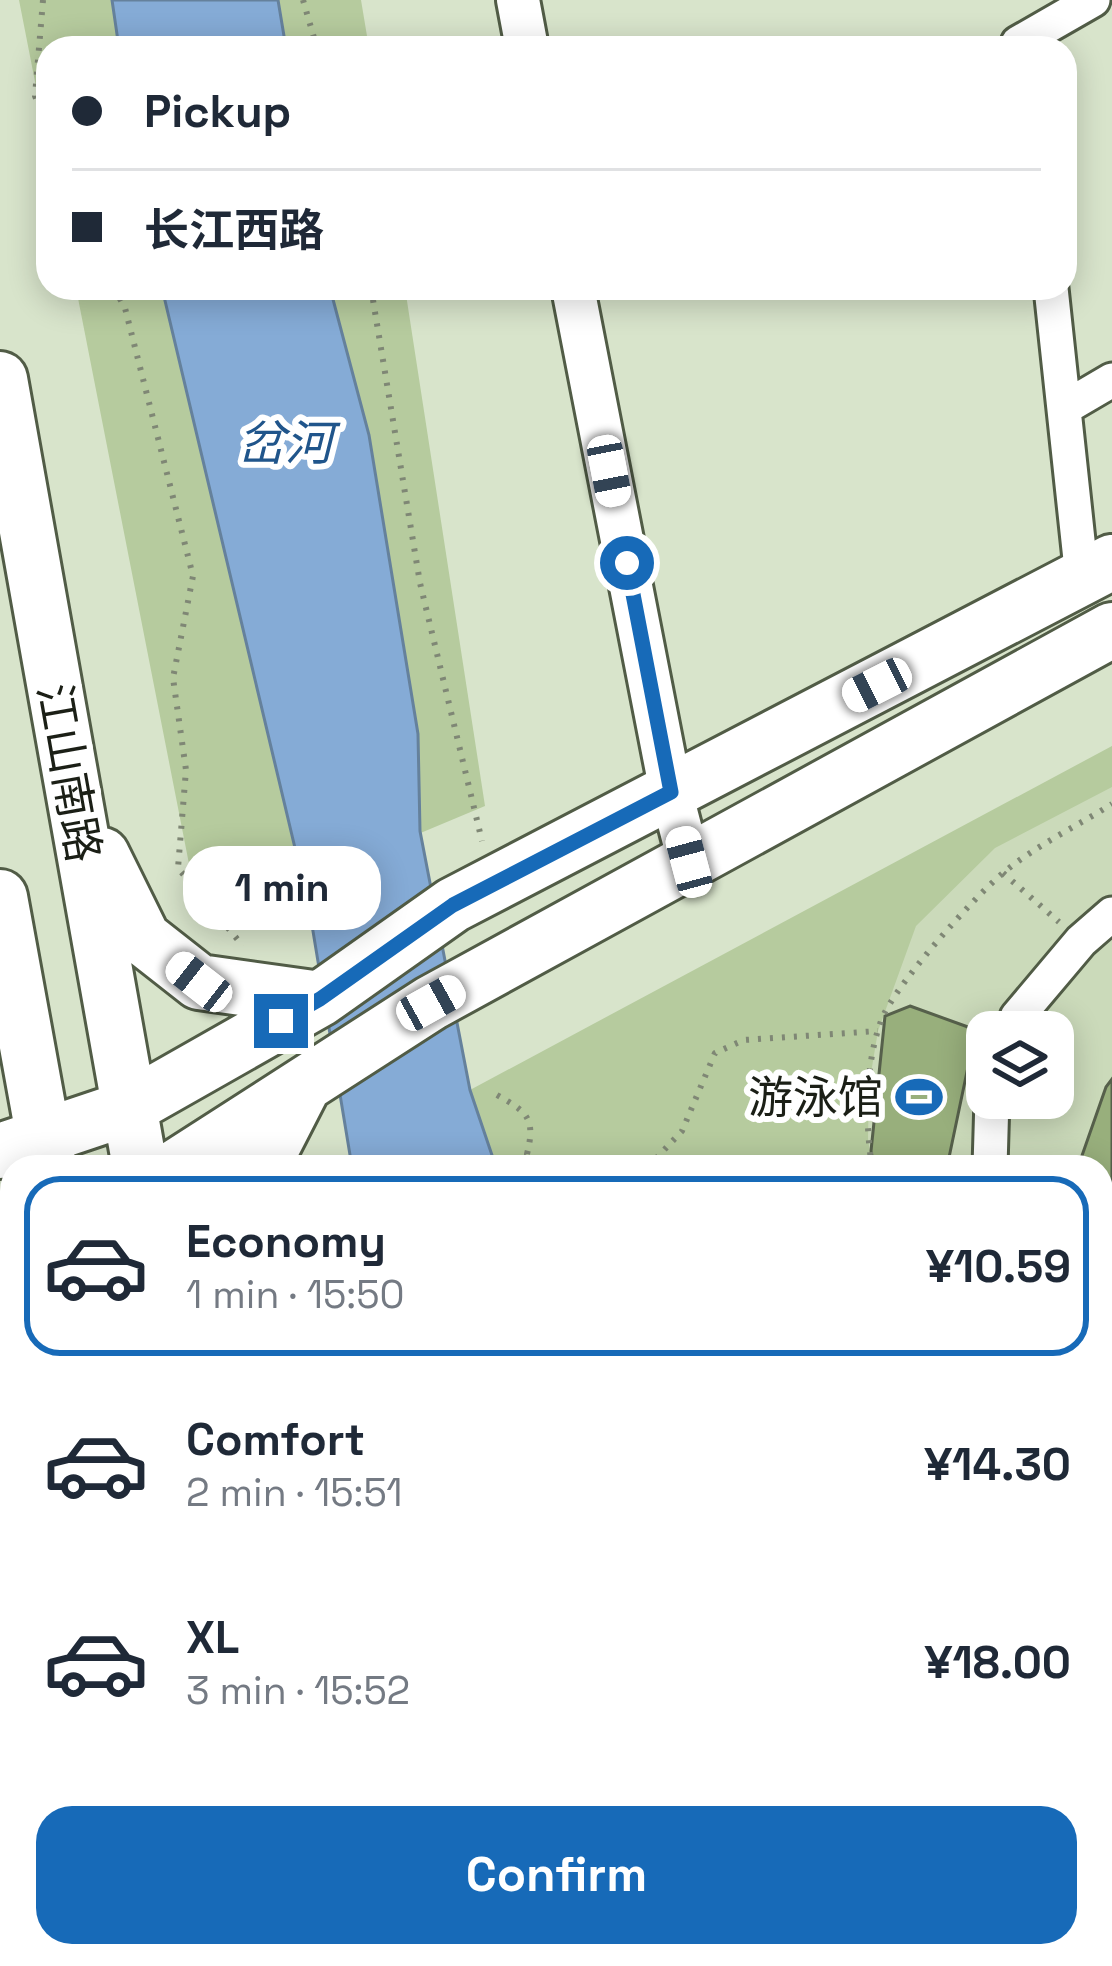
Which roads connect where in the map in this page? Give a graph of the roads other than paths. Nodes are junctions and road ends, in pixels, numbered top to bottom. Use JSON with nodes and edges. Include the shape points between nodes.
{"nodes":[{"id":1,"x":518,"y":0,"type":"edge"},
{"id":2,"x":1093,"y":0,"type":"edge"},
{"id":3,"x":525,"y":36,"type":"edge"},
{"id":4,"x":1030,"y":36,"type":"edge"},
{"id":5,"x":575,"y":300,"type":"edge"},
{"id":6,"x":1053,"y":300,"type":"edge"},
{"id":7,"x":0,"y":379,"type":"edge"},
{"id":8,"x":1112,"y":380,"type":"edge"},
{"id":9,"x":1066,"y":407,"type":"junction"},
{"id":10,"x":1097,"y":570,"type":"edge"},
{"id":11,"x":1112,"y":630,"type":"edge"},
{"id":12,"x":671,"y":792,"type":"junction"},
{"id":13,"x":74,"y":800,"type":"junction"},
{"id":14,"x":689,"y":862,"type":"junction"},
{"id":15,"x":1112,"y":914,"type":"edge"},
{"id":16,"x":2,"y":927,"type":"edge"},
{"id":17,"x":302,"y":997,"type":"junction"},
{"id":18,"x":1024,"y":1011,"type":"edge"},
{"id":19,"x":304,"y":1084,"type":"junction"},
{"id":20,"x":128,"y":1108,"type":"junction"},
{"id":21,"x":991,"y":1119,"type":"edge"},
{"id":22,"x":31,"y":1152,"type":"edge"},
{"id":23,"x":138,"y":1155,"type":"edge"},
{"id":24,"x":195,"y":1155,"type":"edge"},
{"id":25,"x":268,"y":1155,"type":"edge"},
{"id":26,"x":990,"y":1155,"type":"edge"}],
"edges":[{"from":1,"to":3,"type":"street"},
{"from":2,"to":4,"type":"street"},
{"from":5,"to":12,"type":"street"},
{"from":6,"to":9,"type":"street"},
{"from":7,"to":13,"type":"main road","name":"江山南路"},
{"from":8,"to":9,"type":"street"},
{"from":9,"to":10,"type":"street"},
{"from":10,"to":12,"type":"main road"},
{"from":11,"to":14,"type":"main road"},
{"from":12,"to":14,"type":"street"},
{"from":12,"to":17,"type":"main road","via":[[453,905]]},
{"from":13,"to":17,"type":"main road","via":[[143,938],[199,982]]},
{"from":13,"to":20,"type":"main road","name":"江山南路"},
{"from":14,"to":19,"type":"main road","via":[[431,1003]]},
{"from":15,"to":18,"type":"street"},
{"from":16,"to":22,"type":"main road"},
{"from":17,"to":20,"type":"main road"},
{"from":19,"to":24,"type":"main road"},
{"from":19,"to":25,"type":"main road"},
{"from":20,"to":22,"type":"main road"},
{"from":20,"to":23,"type":"main road","name":"江山南路"},
{"from":21,"to":26,"type":"street"}]}
